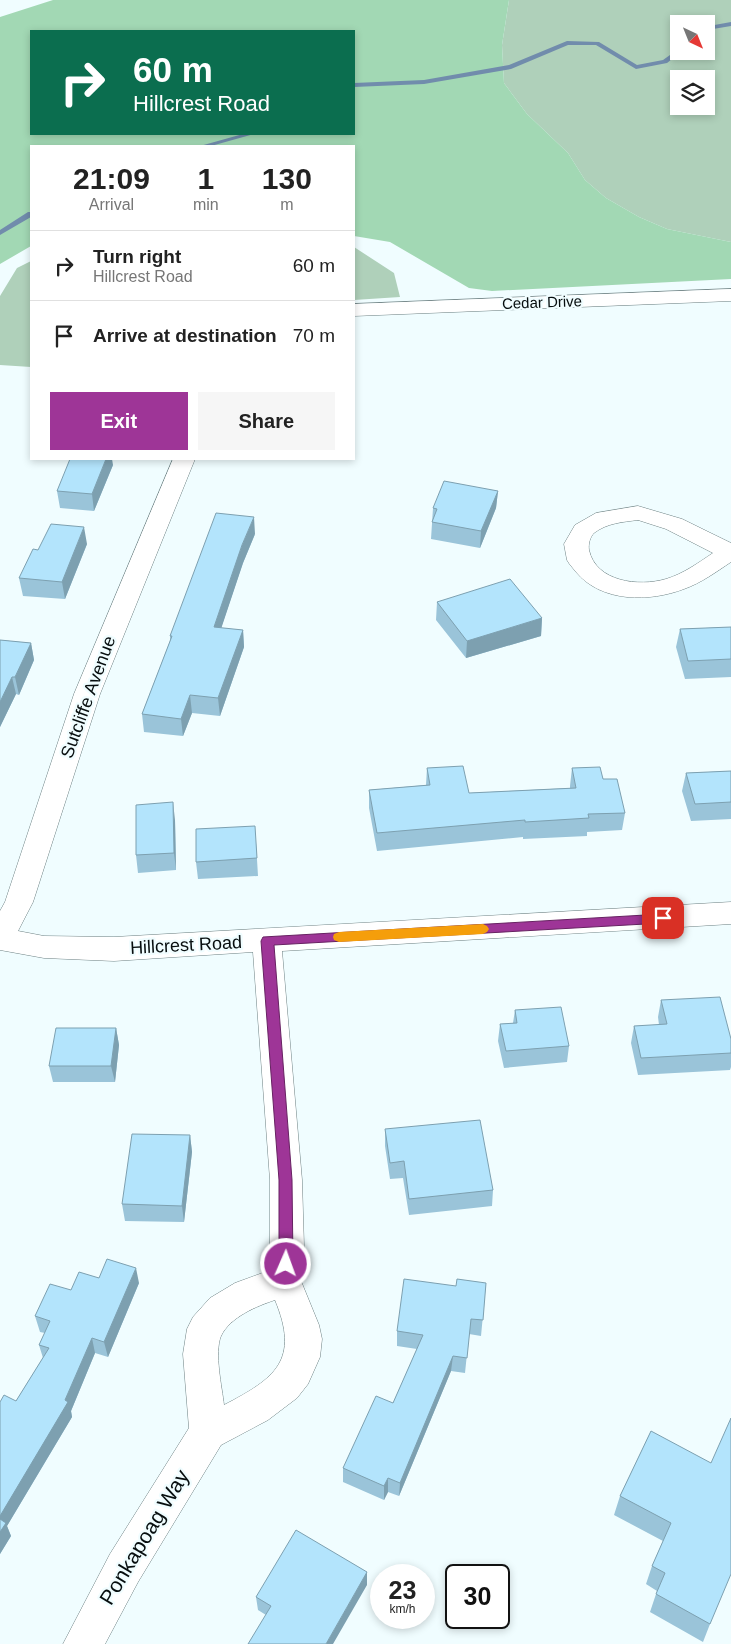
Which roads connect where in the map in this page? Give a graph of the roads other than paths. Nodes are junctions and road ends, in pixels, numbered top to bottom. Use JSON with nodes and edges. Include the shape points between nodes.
{"nodes":[{"id":1,"x":731,"y":295,"type":"edge"},
{"id":2,"x":355,"y":310,"type":"edge"},
{"id":3,"x":184,"y":460,"type":"edge"},
{"id":4,"x":730,"y":552,"type":"edge"},
{"id":5,"x":731,"y":913,"type":"edge"},
{"id":6,"x":0,"y":939,"type":"edge"},
{"id":7,"x":267,"y":941,"type":"junction"},
{"id":8,"x":284,"y":1281,"type":"junction"},
{"id":9,"x":208,"y":1432,"type":"junction"},
{"id":10,"x":83,"y":1644,"type":"edge"}],
"edges":[{"from":1,"to":2,"type":"street","name":"Cedar Drive"},
{"from":3,"to":6,"type":"street","name":"Sutcliffe Avenue","via":[[86,694],[19,902]]},
{"from":4,"to":4,"type":"street","via":[[673,522],[638,514],[620,514],[597,521],[580,533],[575,543],[575,554],[589,575],[619,590],[635,591],[665,588]]},
{"from":5,"to":7,"type":"street","name":"Hillcrest Road"},
{"from":6,"to":7,"type":"street","name":"Hillcrest Road","via":[[44,947],[114,949]]},
{"from":7,"to":8,"type":"street","via":[[286,1180]]},
{"from":8,"to":9,"type":"street","via":[[246,1294],[222,1309],[205,1329],[201,1354]]},
{"from":8,"to":9,"type":"street","via":[[304,1338],[301,1363],[285,1384],[261,1404]]},
{"from":9,"to":10,"type":"street","name":"Ponkapoag Way","via":[[124,1568]]}]}
